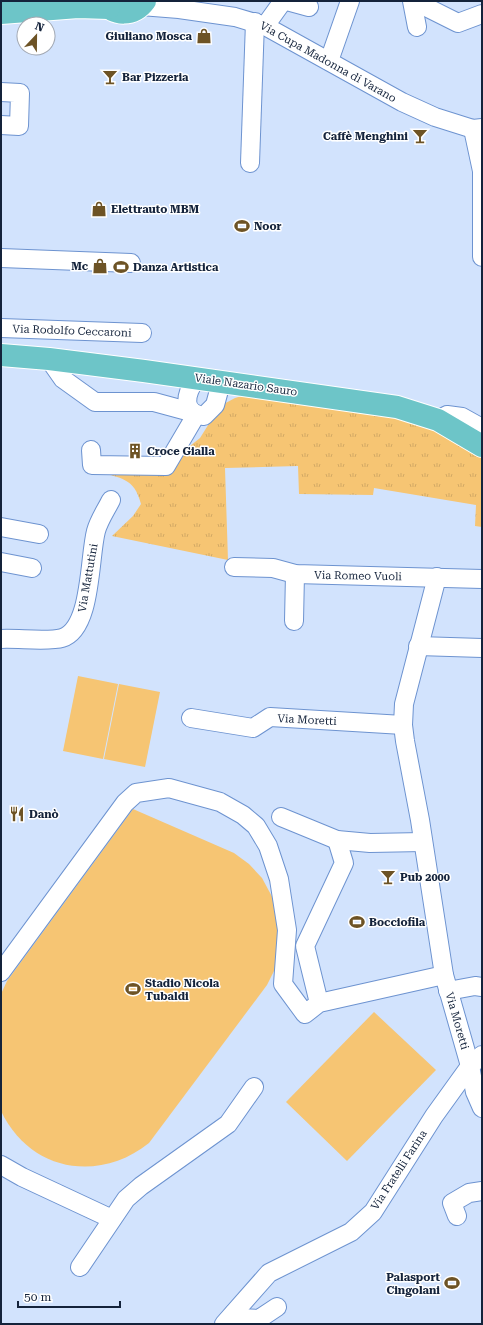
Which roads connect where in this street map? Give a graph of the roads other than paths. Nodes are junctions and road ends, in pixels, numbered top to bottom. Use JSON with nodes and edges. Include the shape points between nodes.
{"nodes":[{"id":1,"x":283,"y":1,"type":"edge"},
{"id":2,"x":287,"y":1,"type":"edge"},
{"id":3,"x":350,"y":1,"type":"edge"},
{"id":4,"x":413,"y":1,"type":"edge"},
{"id":5,"x":95,"y":4,"type":"edge"},
{"id":6,"x":143,"y":4,"type":"edge"},
{"id":7,"x":56,"y":5,"type":"edge"},
{"id":8,"x":173,"y":5,"type":"edge"},
{"id":9,"x":309,"y":7,"type":"dead end"},
{"id":10,"x":217,"y":8,"type":"edge"},
{"id":11,"x":1,"y":13,"type":"edge"},
{"id":12,"x":482,"y":14,"type":"edge"},
{"id":13,"x":260,"y":24,"type":"junction"},
{"id":14,"x":416,"y":27,"type":"dead end"},
{"id":15,"x":329,"y":61,"type":"junction"},
{"id":16,"x":1,"y":92,"type":"edge"},
{"id":17,"x":1,"y":125,"type":"edge"},
{"id":18,"x":477,"y":128,"type":"edge"},
{"id":19,"x":250,"y":163,"type":"dead end"},
{"id":20,"x":482,"y":257,"type":"edge"},
{"id":21,"x":1,"y":258,"type":"edge"},
{"id":22,"x":131,"y":262,"type":"dead end"},
{"id":23,"x":1,"y":328,"type":"edge"},
{"id":24,"x":142,"y":333,"type":"dead end"},
{"id":25,"x":1,"y":356,"type":"edge"},
{"id":26,"x":49,"y":359,"type":"junction"},
{"id":27,"x":196,"y":379,"type":"junction"},
{"id":28,"x":221,"y":383,"type":"junction"},
{"id":29,"x":194,"y":414,"type":"junction"},
{"id":30,"x":438,"y":420,"type":"junction"},
{"id":31,"x":482,"y":428,"type":"edge"},
{"id":32,"x":482,"y":446,"type":"edge"},
{"id":33,"x":91,"y":450,"type":"dead end"},
{"id":34,"x":111,"y":500,"type":"dead end"},
{"id":35,"x":1,"y":527,"type":"edge"},
{"id":36,"x":39,"y":534,"type":"dead end"},
{"id":37,"x":1,"y":562,"type":"edge"},
{"id":38,"x":234,"y":567,"type":"dead end"},
{"id":39,"x":32,"y":568,"type":"dead end"},
{"id":40,"x":295,"y":574,"type":"junction"},
{"id":41,"x":437,"y":577,"type":"junction"},
{"id":42,"x":482,"y":579,"type":"edge"},
{"id":43,"x":294,"y":621,"type":"dead end"},
{"id":44,"x":1,"y":639,"type":"edge"},
{"id":45,"x":418,"y":646,"type":"junction"},
{"id":46,"x":482,"y":648,"type":"edge"},
{"id":47,"x":191,"y":718,"type":"dead end"},
{"id":48,"x":403,"y":725,"type":"junction"},
{"id":49,"x":281,"y":817,"type":"dead end"},
{"id":50,"x":337,"y":840,"type":"junction"},
{"id":51,"x":423,"y":842,"type":"junction"},
{"id":52,"x":1,"y":972,"type":"edge"},
{"id":53,"x":446,"y":983,"type":"junction"},
{"id":54,"x":482,"y":987,"type":"edge"},
{"id":55,"x":319,"y":1003,"type":"junction"},
{"id":56,"x":476,"y":1061,"type":"edge"},
{"id":57,"x":254,"y":1087,"type":"dead end"},
{"id":58,"x":482,"y":1108,"type":"edge"},
{"id":59,"x":1,"y":1165,"type":"edge"},
{"id":60,"x":482,"y":1191,"type":"edge"},
{"id":61,"x":457,"y":1216,"type":"dead end"},
{"id":62,"x":112,"y":1219,"type":"junction"},
{"id":63,"x":80,"y":1267,"type":"dead end"},
{"id":64,"x":277,"y":1307,"type":"dead end"},
{"id":65,"x":229,"y":1318,"type":"edge"}],
"edges":[{"from":1,"to":13,"type":"street"},
{"from":2,"to":9,"type":"street"},
{"from":3,"to":15,"type":"street"},
{"from":4,"to":12,"type":"street","via":[[458,23]]},
{"from":4,"to":14,"type":"street"},
{"from":5,"to":6,"type":"main road","via":[[122,13],[135,10]]},
{"from":5,"to":7,"type":"main road"},
{"from":6,"to":8,"type":"street","name":"Via Cupa Madonna di Varano"},
{"from":7,"to":11,"type":"main road"},
{"from":8,"to":10,"type":"street","name":"Via Cupa Madonna di Varano"},
{"from":10,"to":13,"type":"street","name":"Via Cupa Madonna di Varano","via":[[235,17]]},
{"from":13,"to":15,"type":"street","name":"Via Cupa Madonna di Varano"},
{"from":13,"to":19,"type":"street"},
{"from":15,"to":18,"type":"street","name":"Via Cupa Madonna di Varano","via":[[402,102],[435,117]]},
{"from":16,"to":17,"type":"street","via":[[20,93],[19,126]]},
{"from":18,"to":20,"type":"street","via":[[482,171]]},
{"from":21,"to":22,"type":"street"},
{"from":23,"to":24,"type":"street","name":"Via Rodolfo Ceccaroni"},
{"from":25,"to":26,"type":"main road","name":"Viale Nazario Sauro"},
{"from":26,"to":27,"type":"main road","name":"Viale Nazario Sauro"},
{"from":26,"to":29,"type":"street","via":[[63,380],[95,402],[154,402]]},
{"from":27,"to":28,"type":"main road","name":"Viale Nazario Sauro"},
{"from":27,"to":29,"type":"street","via":[[187,396],[188,405]]},
{"from":28,"to":29,"type":"street","via":[[215,405],[204,416]]},
{"from":28,"to":30,"type":"main road","name":"Viale Nazario Sauro","via":[[397,407]]},
{"from":29,"to":33,"type":"street","via":[[166,466],[92,465]]},
{"from":30,"to":31,"type":"street","via":[[447,415],[462,417]]},
{"from":30,"to":32,"type":"main road","name":"Viale Nazario Sauro"},
{"from":34,"to":44,"type":"street","name":"Via Mattutini","via":[[96,530],[83,609],[76,628],[68,636],[56,639]]},
{"from":35,"to":36,"type":"street"},
{"from":37,"to":39,"type":"street"},
{"from":38,"to":40,"type":"street","name":"Via Romeo Vuoli","via":[[273,568]]},
{"from":40,"to":41,"type":"street","name":"Via Romeo Vuoli"},
{"from":40,"to":43,"type":"street"},
{"from":41,"to":42,"type":"street","name":"Via Romeo Vuoli"},
{"from":41,"to":45,"type":"street","name":"Via Moretti"},
{"from":45,"to":46,"type":"street"},
{"from":45,"to":48,"type":"street","name":"Via Moretti","via":[[404,704]]},
{"from":47,"to":48,"type":"street","name":"Via Moretti","via":[[253,728],[270,718]]},
{"from":48,"to":51,"type":"street","name":"Via Moretti"},
{"from":49,"to":50,"type":"street"},
{"from":50,"to":51,"type":"street","via":[[370,843]]},
{"from":50,"to":55,"type":"street","via":[[344,863],[305,946]]},
{"from":51,"to":53,"type":"street","name":"Via Moretti"},
{"from":52,"to":55,"type":"street","via":[[125,803],[136,793],[169,788],[220,802],[256,826],[268,846],[279,879],[286,930],[283,984],[305,1014]]},
{"from":53,"to":54,"type":"street"},
{"from":53,"to":55,"type":"street"},
{"from":53,"to":56,"type":"street","name":"Via Moretti"},
{"from":56,"to":58,"type":"street","name":"Via Moretti","via":[[475,1092]]},
{"from":56,"to":65,"type":"street","name":"Via Fratelli Farina","via":[[434,1116],[373,1212],[351,1232],[269,1273]]},
{"from":57,"to":62,"type":"street","via":[[228,1124],[141,1186],[126,1199]]},
{"from":59,"to":62,"type":"street"},
{"from":60,"to":61,"type":"street","via":[[469,1193],[452,1203]]},
{"from":62,"to":63,"type":"street"},
{"from":64,"to":65,"type":"street","via":[[260,1319]]}]}
